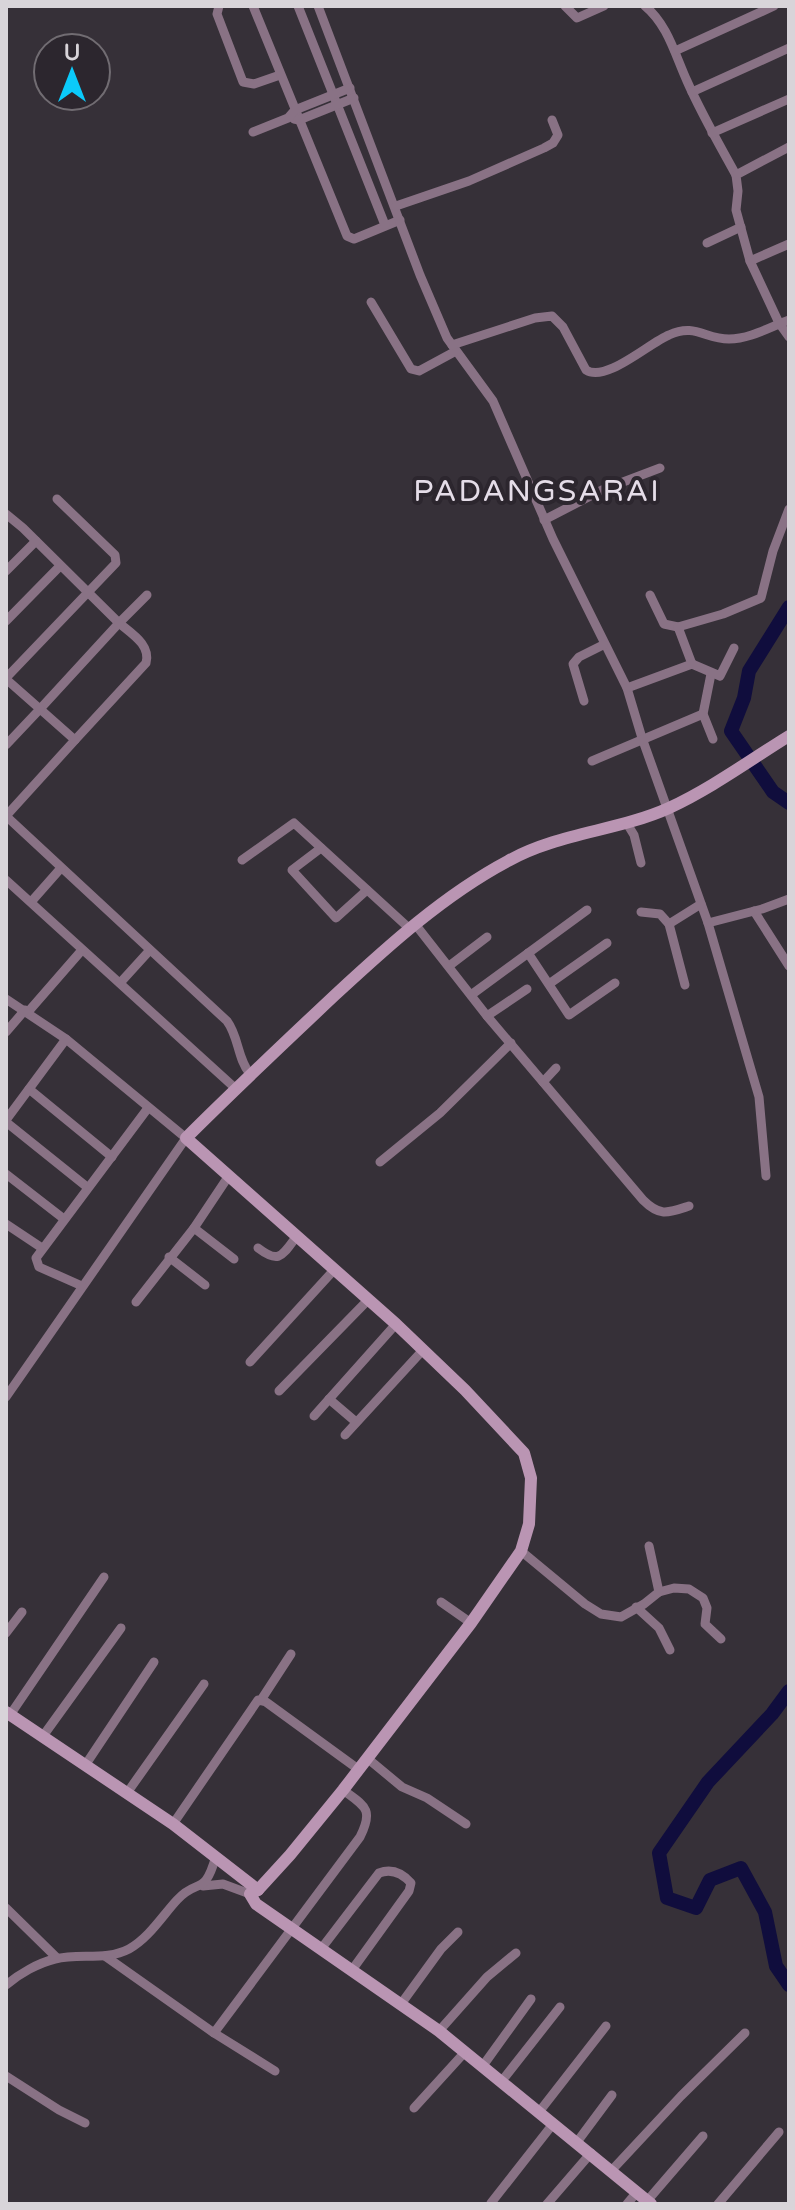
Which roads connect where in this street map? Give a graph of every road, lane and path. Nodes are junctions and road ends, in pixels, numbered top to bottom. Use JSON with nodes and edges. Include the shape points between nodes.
{"nodes":[{"id":1,"x":219,"y":6,"type":"edge"},
{"id":2,"x":253,"y":6,"type":"edge"},
{"id":3,"x":298,"y":6,"type":"edge"},
{"id":4,"x":318,"y":6,"type":"edge"},
{"id":5,"x":565,"y":6,"type":"edge"},
{"id":6,"x":604,"y":6,"type":"edge"},
{"id":7,"x":645,"y":6,"type":"edge"},
{"id":8,"x":774,"y":6,"type":"edge"},
{"id":9,"x":789,"y":48,"type":"edge"},
{"id":10,"x":675,"y":51,"type":"junction"},
{"id":11,"x":280,"y":75,"type":"junction"},
{"id":12,"x":692,"y":92,"type":"junction"},
{"id":13,"x":352,"y":93,"type":"junction"},
{"id":14,"x":789,"y":99,"type":"edge"},
{"id":15,"x":335,"y":100,"type":"junction"},
{"id":16,"x":294,"y":116,"type":"junction"},
{"id":17,"x":552,"y":120,"type":"dead end"},
{"id":18,"x":253,"y":132,"type":"dead end"},
{"id":19,"x":712,"y":133,"type":"junction"},
{"id":20,"x":789,"y":147,"type":"edge"},
{"id":21,"x":736,"y":175,"type":"junction"},
{"id":22,"x":396,"y":206,"type":"junction"},
{"id":23,"x":400,"y":220,"type":"junction"},
{"id":24,"x":385,"y":225,"type":"junction"},
{"id":25,"x":741,"y":227,"type":"junction"},
{"id":26,"x":707,"y":243,"type":"dead end"},
{"id":27,"x":789,"y":244,"type":"edge"},
{"id":28,"x":750,"y":261,"type":"junction"},
{"id":29,"x":371,"y":302,"type":"dead end"},
{"id":30,"x":784,"y":322,"type":"edge"},
{"id":31,"x":789,"y":337,"type":"edge"},
{"id":32,"x":454,"y":348,"type":"junction"},
{"id":33,"x":660,"y":468,"type":"dead end"},
{"id":34,"x":57,"y":499,"type":"dead end"},
{"id":35,"x":789,"y":509,"type":"edge"},
{"id":36,"x":6,"y":514,"type":"edge"},
{"id":37,"x":544,"y":520,"type":"junction"},
{"id":38,"x":36,"y":541,"type":"junction"},
{"id":39,"x":60,"y":566,"type":"junction"},
{"id":40,"x":6,"y":571,"type":"edge"},
{"id":41,"x":88,"y":591,"type":"junction"},
{"id":42,"x":147,"y":595,"type":"dead end"},
{"id":43,"x":650,"y":595,"type":"dead end"},
{"id":44,"x":6,"y":621,"type":"edge"},
{"id":45,"x":119,"y":623,"type":"junction"},
{"id":46,"x":678,"y":627,"type":"junction"},
{"id":47,"x":603,"y":645,"type":"junction"},
{"id":48,"x":734,"y":648,"type":"dead end"},
{"id":49,"x":692,"y":664,"type":"junction"},
{"id":50,"x":711,"y":674,"type":"junction"},
{"id":51,"x":6,"y":678,"type":"edge"},
{"id":52,"x":627,"y":688,"type":"junction"},
{"id":53,"x":584,"y":701,"type":"dead end"},
{"id":54,"x":40,"y":709,"type":"junction"},
{"id":55,"x":703,"y":714,"type":"junction"},
{"id":56,"x":789,"y":736,"type":"edge"},
{"id":57,"x":8,"y":737,"type":"edge"},
{"id":58,"x":642,"y":738,"type":"junction"},
{"id":59,"x":713,"y":739,"type":"dead end"},
{"id":60,"x":75,"y":740,"type":"junction"},
{"id":61,"x":592,"y":761,"type":"dead end"},
{"id":62,"x":668,"y":808,"type":"junction"},
{"id":63,"x":6,"y":816,"type":"edge"},
{"id":64,"x":626,"y":822,"type":"junction"},
{"id":65,"x":321,"y":848,"type":"junction"},
{"id":66,"x":242,"y":860,"type":"dead end"},
{"id":67,"x":641,"y":863,"type":"dead end"},
{"id":68,"x":61,"y":868,"type":"junction"},
{"id":69,"x":6,"y":880,"type":"edge"},
{"id":70,"x":367,"y":890,"type":"junction"},
{"id":71,"x":789,"y":899,"type":"edge"},
{"id":72,"x":31,"y":902,"type":"junction"},
{"id":73,"x":701,"y":904,"type":"junction"},
{"id":74,"x":587,"y":910,"type":"dead end"},
{"id":75,"x":754,"y":911,"type":"junction"},
{"id":76,"x":641,"y":912,"type":"dead end"},
{"id":77,"x":708,"y":923,"type":"junction"},
{"id":78,"x":669,"y":924,"type":"junction"},
{"id":79,"x":412,"y":927,"type":"junction"},
{"id":80,"x":487,"y":937,"type":"dead end"},
{"id":81,"x":607,"y":943,"type":"dead end"},
{"id":82,"x":82,"y":950,"type":"junction"},
{"id":83,"x":150,"y":950,"type":"junction"},
{"id":84,"x":528,"y":953,"type":"junction"},
{"id":85,"x":449,"y":966,"type":"junction"},
{"id":86,"x":789,"y":966,"type":"edge"},
{"id":87,"x":120,"y":983,"type":"junction"},
{"id":88,"x":615,"y":983,"type":"dead end"},
{"id":89,"x":549,"y":984,"type":"junction"},
{"id":90,"x":685,"y":985,"type":"dead end"},
{"id":91,"x":527,"y":989,"type":"dead end"},
{"id":92,"x":471,"y":995,"type":"junction"},
{"id":93,"x":6,"y":999,"type":"edge"},
{"id":94,"x":26,"y":1011,"type":"junction"},
{"id":95,"x":487,"y":1016,"type":"junction"},
{"id":96,"x":6,"y":1032,"type":"edge"},
{"id":97,"x":66,"y":1039,"type":"junction"},
{"id":98,"x":511,"y":1043,"type":"junction"},
{"id":99,"x":556,"y":1068,"type":"dead end"},
{"id":100,"x":250,"y":1074,"type":"junction"},
{"id":101,"x":543,"y":1082,"type":"junction"},
{"id":102,"x":235,"y":1088,"type":"junction"},
{"id":103,"x":29,"y":1089,"type":"junction"},
{"id":104,"x":148,"y":1108,"type":"junction"},
{"id":105,"x":6,"y":1121,"type":"edge"},
{"id":106,"x":186,"y":1138,"type":"junction"},
{"id":107,"x":112,"y":1157,"type":"junction"},
{"id":108,"x":380,"y":1162,"type":"dead end"},
{"id":109,"x":766,"y":1176,"type":"dead end"},
{"id":110,"x":10,"y":1177,"type":"edge"},
{"id":111,"x":228,"y":1177,"type":"junction"},
{"id":112,"x":87,"y":1187,"type":"junction"},
{"id":113,"x":6,"y":1192,"type":"edge"},
{"id":114,"x":689,"y":1206,"type":"dead end"},
{"id":115,"x":64,"y":1219,"type":"junction"},
{"id":116,"x":6,"y":1224,"type":"edge"},
{"id":117,"x":194,"y":1228,"type":"junction"},
{"id":118,"x":296,"y":1237,"type":"junction"},
{"id":119,"x":42,"y":1248,"type":"junction"},
{"id":120,"x":258,"y":1248,"type":"dead end"},
{"id":121,"x":169,"y":1257,"type":"junction"},
{"id":122,"x":234,"y":1259,"type":"dead end"},
{"id":123,"x":334,"y":1270,"type":"junction"},
{"id":124,"x":205,"y":1285,"type":"dead end"},
{"id":125,"x":82,"y":1286,"type":"junction"},
{"id":126,"x":368,"y":1300,"type":"junction"},
{"id":127,"x":136,"y":1302,"type":"dead end"},
{"id":128,"x":396,"y":1324,"type":"junction"},
{"id":129,"x":423,"y":1350,"type":"junction"},
{"id":130,"x":250,"y":1362,"type":"dead end"},
{"id":131,"x":279,"y":1391,"type":"dead end"},
{"id":132,"x":6,"y":1397,"type":"edge"},
{"id":133,"x":329,"y":1399,"type":"junction"},
{"id":134,"x":314,"y":1416,"type":"dead end"},
{"id":135,"x":356,"y":1422,"type":"junction"},
{"id":136,"x":345,"y":1435,"type":"dead end"},
{"id":137,"x":649,"y":1546,"type":"dead end"},
{"id":138,"x":521,"y":1551,"type":"junction"},
{"id":139,"x":104,"y":1577,"type":"dead end"},
{"id":140,"x":659,"y":1592,"type":"junction"},
{"id":141,"x":441,"y":1602,"type":"dead end"},
{"id":142,"x":636,"y":1607,"type":"junction"},
{"id":143,"x":22,"y":1612,"type":"dead end"},
{"id":144,"x":471,"y":1623,"type":"junction"},
{"id":145,"x":121,"y":1628,"type":"dead end"},
{"id":146,"x":6,"y":1633,"type":"edge"},
{"id":147,"x":721,"y":1639,"type":"dead end"},
{"id":148,"x":670,"y":1650,"type":"dead end"},
{"id":149,"x":291,"y":1654,"type":"dead end"},
{"id":150,"x":154,"y":1662,"type":"dead end"},
{"id":151,"x":204,"y":1684,"type":"dead end"},
{"id":152,"x":261,"y":1700,"type":"junction"},
{"id":153,"x":8,"y":1714,"type":"edge"},
{"id":154,"x":43,"y":1736,"type":"junction"},
{"id":155,"x":367,"y":1758,"type":"junction"},
{"id":156,"x":86,"y":1764,"type":"junction"},
{"id":157,"x":358,"y":1769,"type":"junction"},
{"id":158,"x":343,"y":1790,"type":"junction"},
{"id":159,"x":127,"y":1793,"type":"junction"},
{"id":160,"x":173,"y":1824,"type":"junction"},
{"id":161,"x":466,"y":1824,"type":"dead end"},
{"id":162,"x":216,"y":1856,"type":"junction"},
{"id":163,"x":203,"y":1886,"type":"junction"},
{"id":164,"x":254,"y":1892,"type":"junction"},
{"id":165,"x":6,"y":1908,"type":"edge"},
{"id":166,"x":292,"y":1930,"type":"junction"},
{"id":167,"x":458,"y":1932,"type":"dead end"},
{"id":168,"x":321,"y":1949,"type":"junction"},
{"id":169,"x":516,"y":1953,"type":"dead end"},
{"id":170,"x":105,"y":1956,"type":"junction"},
{"id":171,"x":57,"y":1958,"type":"junction"},
{"id":172,"x":352,"y":1970,"type":"junction"},
{"id":173,"x":6,"y":1985,"type":"edge"},
{"id":174,"x":531,"y":1999,"type":"dead end"},
{"id":175,"x":401,"y":2004,"type":"junction"},
{"id":176,"x":560,"y":2007,"type":"dead end"},
{"id":177,"x":606,"y":2026,"type":"dead end"},
{"id":178,"x":439,"y":2031,"type":"junction"},
{"id":179,"x":214,"y":2033,"type":"junction"},
{"id":180,"x":745,"y":2033,"type":"dead end"},
{"id":181,"x":465,"y":2052,"type":"junction"},
{"id":182,"x":482,"y":2067,"type":"junction"},
{"id":183,"x":275,"y":2071,"type":"dead end"},
{"id":184,"x":6,"y":2076,"type":"edge"},
{"id":185,"x":501,"y":2082,"type":"junction"},
{"id":186,"x":612,"y":2095,"type":"dead end"},
{"id":187,"x":414,"y":2108,"type":"dead end"},
{"id":188,"x":539,"y":2112,"type":"junction"},
{"id":189,"x":85,"y":2123,"type":"dead end"},
{"id":190,"x":553,"y":2124,"type":"junction"},
{"id":191,"x":779,"y":2132,"type":"dead end"},
{"id":192,"x":703,"y":2136,"type":"dead end"},
{"id":193,"x":577,"y":2142,"type":"junction"},
{"id":194,"x":591,"y":2153,"type":"junction"},
{"id":195,"x":612,"y":2170,"type":"junction"},
{"id":196,"x":645,"y":2199,"type":"edge"},
{"id":197,"x":491,"y":2203,"type":"edge"},
{"id":198,"x":547,"y":2204,"type":"edge"},
{"id":199,"x":627,"y":2204,"type":"edge"},
{"id":200,"x":718,"y":2204,"type":"edge"}],
"edges":[{"from":1,"to":11,"type":"street","via":[[217,14],[243,82],[254,84]]},
{"from":2,"to":11,"type":"street"},
{"from":3,"to":15,"type":"street"},
{"from":4,"to":13,"type":"street"},
{"from":5,"to":6,"type":"street","via":[[577,18]]},
{"from":7,"to":10,"type":"street"},
{"from":8,"to":10,"type":"street"},
{"from":9,"to":12,"type":"street"},
{"from":10,"to":12,"type":"street"},
{"from":11,"to":16,"type":"street"},
{"from":12,"to":19,"type":"street"},
{"from":13,"to":15,"type":"street"},
{"from":13,"to":22,"type":"street"},
{"from":14,"to":19,"type":"street"},
{"from":15,"to":16,"type":"street"},
{"from":15,"to":24,"type":"street"},
{"from":16,"to":18,"type":"street"},
{"from":16,"to":24,"type":"street","via":[[349,239]]},
{"from":17,"to":22,"type":"street","via":[[558,135],[550,145]]},
{"from":19,"to":21,"type":"street"},
{"from":20,"to":21,"type":"street"},
{"from":21,"to":25,"type":"street"},
{"from":22,"to":23,"type":"street"},
{"from":23,"to":24,"type":"street"},
{"from":23,"to":32,"type":"street"},
{"from":25,"to":26,"type":"street"},
{"from":25,"to":28,"type":"street"},
{"from":27,"to":28,"type":"street"},
{"from":28,"to":30,"type":"street"},
{"from":29,"to":32,"type":"street","via":[[411,369],[419,371]]},
{"from":30,"to":31,"type":"street"},
{"from":30,"to":32,"type":"street","via":[[730,339],[684,329],[596,374],[586,370],[552,316]]},
{"from":32,"to":37,"type":"street","via":[[493,401]]},
{"from":33,"to":37,"type":"street"},
{"from":34,"to":41,"type":"street","via":[[115,555],[116,563]]},
{"from":35,"to":46,"type":"street","via":[[761,598]]},
{"from":36,"to":38,"type":"street"},
{"from":37,"to":47,"type":"street"},
{"from":38,"to":39,"type":"street"},
{"from":38,"to":40,"type":"street"},
{"from":39,"to":41,"type":"street"},
{"from":39,"to":44,"type":"street"},
{"from":41,"to":45,"type":"street"},
{"from":41,"to":51,"type":"street"},
{"from":42,"to":45,"type":"street"},
{"from":43,"to":46,"type":"street","via":[[664,624]]},
{"from":45,"to":54,"type":"street"},
{"from":45,"to":60,"type":"street","via":[[143,645],[148,658]]},
{"from":46,"to":49,"type":"street"},
{"from":47,"to":52,"type":"street"},
{"from":47,"to":53,"type":"street","via":[[573,664]]},
{"from":48,"to":50,"type":"street","via":[[722,674]]},
{"from":49,"to":50,"type":"street"},
{"from":49,"to":52,"type":"street"},
{"from":50,"to":55,"type":"street"},
{"from":51,"to":54,"type":"street"},
{"from":52,"to":58,"type":"street"},
{"from":54,"to":57,"type":"street"},
{"from":54,"to":60,"type":"street"},
{"from":55,"to":58,"type":"street"},
{"from":55,"to":59,"type":"street"},
{"from":56,"to":62,"type":"street"},
{"from":58,"to":61,"type":"street"},
{"from":58,"to":62,"type":"street"},
{"from":60,"to":63,"type":"street"},
{"from":62,"to":64,"type":"street"},
{"from":62,"to":73,"type":"street"},
{"from":63,"to":68,"type":"street"},
{"from":64,"to":67,"type":"street"},
{"from":64,"to":79,"type":"street","via":[[526,851]]},
{"from":65,"to":66,"type":"street","via":[[294,823]]},
{"from":65,"to":70,"type":"street"},
{"from":65,"to":70,"type":"street","via":[[292,870],[336,918]]},
{"from":68,"to":72,"type":"street"},
{"from":68,"to":83,"type":"street"},
{"from":69,"to":72,"type":"street"},
{"from":70,"to":79,"type":"street"},
{"from":71,"to":75,"type":"street"},
{"from":72,"to":82,"type":"street"},
{"from":73,"to":77,"type":"street"},
{"from":73,"to":78,"type":"street"},
{"from":74,"to":84,"type":"street"},
{"from":75,"to":77,"type":"street"},
{"from":75,"to":86,"type":"street"},
{"from":76,"to":78,"type":"street","via":[[660,914]]},
{"from":77,"to":109,"type":"street","via":[[759,1097]]},
{"from":78,"to":90,"type":"street"},
{"from":79,"to":85,"type":"street"},
{"from":79,"to":100,"type":"street"},
{"from":80,"to":85,"type":"street"},
{"from":81,"to":89,"type":"street"},
{"from":82,"to":87,"type":"street"},
{"from":82,"to":94,"type":"street"},
{"from":83,"to":87,"type":"street"},
{"from":83,"to":100,"type":"street","via":[[227,1021]]},
{"from":84,"to":89,"type":"street"},
{"from":84,"to":92,"type":"street"},
{"from":85,"to":92,"type":"street"},
{"from":87,"to":102,"type":"street"},
{"from":88,"to":89,"type":"street","via":[[569,1015]]},
{"from":91,"to":95,"type":"street"},
{"from":92,"to":95,"type":"street"},
{"from":93,"to":94,"type":"street"},
{"from":94,"to":96,"type":"street"},
{"from":94,"to":97,"type":"street"},
{"from":95,"to":98,"type":"street"},
{"from":97,"to":103,"type":"street"},
{"from":97,"to":104,"type":"street"},
{"from":98,"to":101,"type":"street"},
{"from":98,"to":108,"type":"street","via":[[440,1113]]},
{"from":99,"to":101,"type":"street"},
{"from":100,"to":102,"type":"street"},
{"from":101,"to":114,"type":"street","via":[[653,1210]]},
{"from":102,"to":106,"type":"street"},
{"from":103,"to":105,"type":"street"},
{"from":103,"to":107,"type":"street"},
{"from":104,"to":106,"type":"street"},
{"from":104,"to":107,"type":"street"},
{"from":105,"to":112,"type":"street"},
{"from":106,"to":111,"type":"street"},
{"from":106,"to":125,"type":"street"},
{"from":107,"to":112,"type":"street"},
{"from":110,"to":113,"type":"street"},
{"from":110,"to":115,"type":"street"},
{"from":111,"to":117,"type":"street"},
{"from":111,"to":118,"type":"street"},
{"from":112,"to":115,"type":"street"},
{"from":115,"to":119,"type":"street"},
{"from":116,"to":119,"type":"street"},
{"from":117,"to":121,"type":"street"},
{"from":117,"to":122,"type":"street"},
{"from":118,"to":120,"type":"street","via":[[276,1257]]},
{"from":118,"to":123,"type":"street"},
{"from":119,"to":125,"type":"street","via":[[37,1265]]},
{"from":121,"to":124,"type":"street"},
{"from":121,"to":127,"type":"street"},
{"from":123,"to":126,"type":"street"},
{"from":123,"to":130,"type":"street"},
{"from":125,"to":132,"type":"street"},
{"from":126,"to":128,"type":"street"},
{"from":126,"to":131,"type":"street"},
{"from":128,"to":129,"type":"street"},
{"from":128,"to":133,"type":"street"},
{"from":129,"to":135,"type":"street"},
{"from":129,"to":138,"type":"street","via":[[524,1453],[531,1506]]},
{"from":133,"to":134,"type":"street"},
{"from":133,"to":135,"type":"street"},
{"from":135,"to":136,"type":"street"},
{"from":137,"to":140,"type":"street"},
{"from":138,"to":142,"type":"street","via":[[592,1610],[621,1617]]},
{"from":138,"to":144,"type":"street"},
{"from":139,"to":153,"type":"street"},
{"from":140,"to":142,"type":"street"},
{"from":140,"to":147,"type":"street","via":[[674,1588],[703,1598],[705,1624]]},
{"from":141,"to":144,"type":"street"},
{"from":142,"to":148,"type":"street","via":[[659,1628]]},
{"from":143,"to":146,"type":"street"},
{"from":144,"to":155,"type":"street"},
{"from":145,"to":154,"type":"street"},
{"from":149,"to":152,"type":"street"},
{"from":150,"to":156,"type":"street"},
{"from":151,"to":159,"type":"street"},
{"from":152,"to":157,"type":"street"},
{"from":152,"to":160,"type":"street","via":[[254,1702]]},
{"from":153,"to":154,"type":"street"},
{"from":154,"to":156,"type":"street"},
{"from":155,"to":157,"type":"street"},
{"from":155,"to":161,"type":"street","via":[[402,1787]]},
{"from":156,"to":159,"type":"street"},
{"from":157,"to":158,"type":"street"},
{"from":158,"to":164,"type":"street"},
{"from":158,"to":166,"type":"street","via":[[365,1806],[366,1824]]},
{"from":159,"to":160,"type":"street"},
{"from":160,"to":162,"type":"street"},
{"from":162,"to":163,"type":"street"},
{"from":162,"to":164,"type":"street"},
{"from":163,"to":164,"type":"street","via":[[223,1884]]},
{"from":163,"to":170,"type":"street","via":[[178,1899],[134,1947]]},
{"from":164,"to":166,"type":"street","via":[[256,1904]]},
{"from":165,"to":171,"type":"street"},
{"from":166,"to":168,"type":"street"},
{"from":166,"to":179,"type":"street"},
{"from":167,"to":175,"type":"street"},
{"from":168,"to":172,"type":"street"},
{"from":168,"to":172,"type":"street","via":[[379,1873],[402,1875],[411,1883],[409,1891]]},
{"from":169,"to":178,"type":"street"},
{"from":170,"to":171,"type":"street"},
{"from":170,"to":179,"type":"street"},
{"from":171,"to":173,"type":"street"},
{"from":172,"to":175,"type":"street"},
{"from":174,"to":182,"type":"street"},
{"from":175,"to":178,"type":"street"},
{"from":176,"to":185,"type":"street"},
{"from":177,"to":188,"type":"street"},
{"from":178,"to":181,"type":"street"},
{"from":179,"to":183,"type":"street"},
{"from":180,"to":195,"type":"street"},
{"from":181,"to":182,"type":"street"},
{"from":181,"to":187,"type":"street"},
{"from":182,"to":185,"type":"street"},
{"from":184,"to":189,"type":"street"},
{"from":185,"to":188,"type":"street"},
{"from":186,"to":193,"type":"street"},
{"from":188,"to":190,"type":"street"},
{"from":190,"to":193,"type":"street"},
{"from":190,"to":197,"type":"street"},
{"from":191,"to":200,"type":"street"},
{"from":192,"to":196,"type":"street"},
{"from":193,"to":194,"type":"street"},
{"from":194,"to":195,"type":"street"},
{"from":194,"to":198,"type":"street"},
{"from":195,"to":196,"type":"street"},
{"from":196,"to":199,"type":"street"}]}
